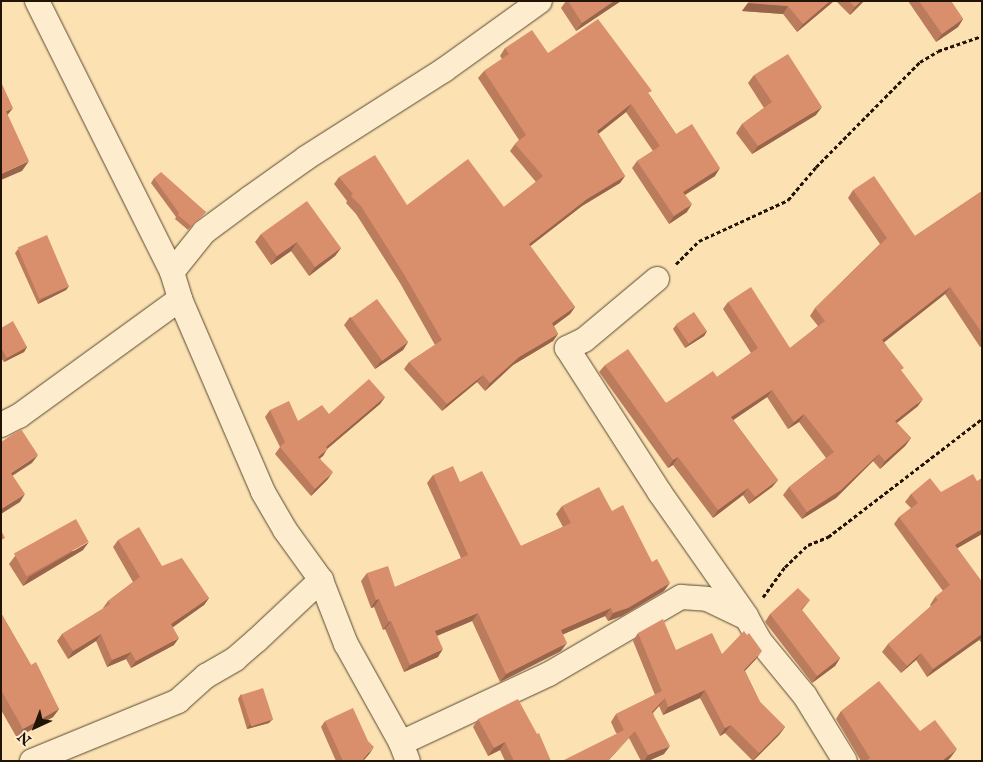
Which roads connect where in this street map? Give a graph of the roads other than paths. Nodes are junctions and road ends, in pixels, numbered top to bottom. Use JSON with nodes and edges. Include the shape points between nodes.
{"nodes":[{"id":1,"x":37,"y":1,"type":"edge"},
{"id":2,"x":540,"y":1,"type":"edge"},
{"id":3,"x":172,"y":272,"type":"junction"},
{"id":4,"x":657,"y":279,"type":"road end"},
{"id":5,"x":180,"y":299,"type":"junction"},
{"id":6,"x":1,"y":425,"type":"edge"},
{"id":7,"x":321,"y":580,"type":"junction"},
{"id":8,"x":747,"y":618,"type":"junction"},
{"id":9,"x":404,"y":752,"type":"edge"},
{"id":10,"x":32,"y":761,"type":"edge"},
{"id":11,"x":845,"y":761,"type":"edge"}],
"edges":[{"from":1,"to":3,"type":"street"},
{"from":2,"to":3,"type":"street","via":[[444,70],[306,158],[250,198],[204,232]]},
{"from":3,"to":5,"type":"street"},
{"from":4,"to":8,"type":"street","via":[[584,340],[567,348],[660,493]]},
{"from":5,"to":6,"type":"street","via":[[19,416]]},
{"from":5,"to":7,"type":"street","via":[[263,492],[285,530]]},
{"from":7,"to":9,"type":"street","via":[[346,644]]},
{"from":7,"to":10,"type":"street","via":[[236,659],[206,676],[178,701]]},
{"from":8,"to":9,"type":"street","via":[[707,599],[681,597]]},
{"from":8,"to":11,"type":"street","via":[[759,640],[806,696]]}]}
